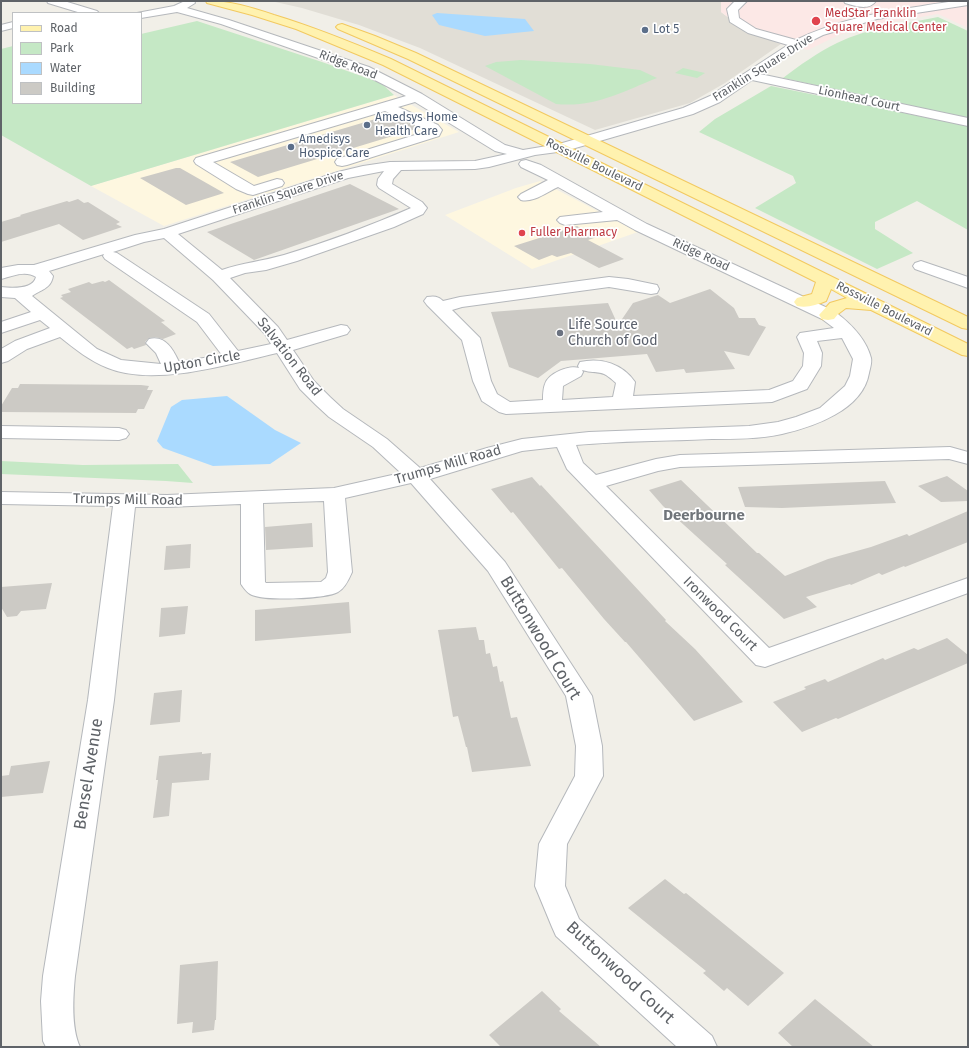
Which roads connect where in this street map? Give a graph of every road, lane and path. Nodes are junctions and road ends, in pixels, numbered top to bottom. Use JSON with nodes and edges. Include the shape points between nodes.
{"nodes":[{"id":1,"x":52,"y":1,"type":"edge"},
{"id":2,"x":194,"y":1,"type":"edge"},
{"id":3,"x":212,"y":1,"type":"edge"},
{"id":4,"x":252,"y":1,"type":"edge"},
{"id":5,"x":742,"y":1,"type":"edge"},
{"id":6,"x":850,"y":1,"type":"edge"},
{"id":7,"x":871,"y":1,"type":"edge"},
{"id":8,"x":962,"y":2,"type":"edge"},
{"id":9,"x":272,"y":6,"type":"dead end"},
{"id":10,"x":177,"y":9,"type":"junction"},
{"id":11,"x":77,"y":10,"type":"junction"},
{"id":12,"x":68,"y":12,"type":"edge"},
{"id":13,"x":88,"y":12,"type":"edge"},
{"id":14,"x":142,"y":15,"type":"edge"},
{"id":15,"x":330,"y":23,"type":"dead end"},
{"id":16,"x":12,"y":25,"type":"edge"},
{"id":17,"x":1,"y":28,"type":"edge"},
{"id":18,"x":802,"y":42,"type":"junction"},
{"id":19,"x":751,"y":76,"type":"junction"},
{"id":20,"x":417,"y":97,"type":"junction"},
{"id":21,"x":386,"y":106,"type":"junction"},
{"id":22,"x":968,"y":122,"type":"edge"},
{"id":23,"x":587,"y":140,"type":"junction"},
{"id":24,"x":560,"y":148,"type":"junction"},
{"id":25,"x":524,"y":159,"type":"junction"},
{"id":26,"x":398,"y":166,"type":"junction"},
{"id":27,"x":558,"y":181,"type":"junction"},
{"id":28,"x":253,"y":191,"type":"junction"},
{"id":29,"x":526,"y":197,"type":"dead end"},
{"id":30,"x":267,"y":199,"type":"junction"},
{"id":31,"x":618,"y":215,"type":"junction"},
{"id":32,"x":565,"y":220,"type":"dead end"},
{"id":33,"x":164,"y":234,"type":"junction"},
{"id":34,"x":111,"y":256,"type":"junction"},
{"id":35,"x":921,"y":266,"type":"dead end"},
{"id":36,"x":1,"y":274,"type":"edge"},
{"id":37,"x":41,"y":275,"type":"junction"},
{"id":38,"x":219,"y":276,"type":"junction"},
{"id":39,"x":825,"y":280,"type":"junction"},
{"id":40,"x":968,"y":284,"type":"edge"},
{"id":41,"x":651,"y":289,"type":"dead end"},
{"id":42,"x":1,"y":292,"type":"edge"},
{"id":43,"x":22,"y":292,"type":"junction"},
{"id":44,"x":803,"y":302,"type":"junction"},
{"id":45,"x":877,"y":306,"type":"junction"},
{"id":46,"x":42,"y":314,"type":"junction"},
{"id":47,"x":828,"y":315,"type":"junction"},
{"id":48,"x":968,"y":324,"type":"edge"},
{"id":49,"x":1,"y":328,"type":"edge"},
{"id":50,"x":61,"y":330,"type":"junction"},
{"id":51,"x":341,"y":330,"type":"dead end"},
{"id":52,"x":847,"y":332,"type":"junction"},
{"id":53,"x":154,"y":343,"type":"dead end"},
{"id":54,"x":282,"y":347,"type":"junction"},
{"id":55,"x":968,"y":351,"type":"edge"},
{"id":56,"x":1,"y":357,"type":"edge"},
{"id":57,"x":233,"y":357,"type":"junction"},
{"id":58,"x":862,"y":359,"type":"joint"},
{"id":59,"x":172,"y":368,"type":"junction"},
{"id":60,"x":622,"y":403,"type":"junction"},
{"id":61,"x":552,"y":406,"type":"junction"},
{"id":62,"x":1,"y":432,"type":"edge"},
{"id":63,"x":119,"y":434,"type":"dead end"},
{"id":64,"x":564,"y":441,"type":"junction"},
{"id":65,"x":968,"y":458,"type":"edge"},
{"id":66,"x":416,"y":476,"type":"junction"},
{"id":67,"x":592,"y":483,"type":"junction"},
{"id":68,"x":334,"y":494,"type":"junction"},
{"id":69,"x":1,"y":498,"type":"edge"},
{"id":70,"x":252,"y":498,"type":"junction"},
{"id":71,"x":125,"y":500,"type":"junction"},
{"id":72,"x":968,"y":585,"type":"edge"},
{"id":73,"x":63,"y":1047,"type":"edge"},
{"id":74,"x":700,"y":1047,"type":"edge"}],
"edges":[{"from":1,"to":11,"type":"street"},
{"from":2,"to":10,"type":"street"},
{"from":3,"to":24,"type":"main road","name":"Rossville Boulevard","via":[[278,19],[357,48]]},
{"from":4,"to":9,"type":"main road"},
{"from":5,"to":18,"type":"street","via":[[732,9],[734,20],[760,34]]},
{"from":6,"to":7,"type":"street","via":[[863,4]]},
{"from":8,"to":18,"type":"street","name":"Franklin Square Drive","via":[[876,16]]},
{"from":10,"to":14,"type":"street"},
{"from":10,"to":20,"type":"street","name":"Ridge Road","via":[[225,22],[338,60],[365,70]]},
{"from":11,"to":12,"type":"street"},
{"from":11,"to":13,"type":"street"},
{"from":15,"to":23,"type":"main road","name":"Rossville Boulevard","via":[[412,56]]},
{"from":16,"to":17,"type":"street"},
{"from":18,"to":19,"type":"street","name":"Franklin Square Drive"},
{"from":19,"to":22,"type":"street","name":"Lionhead Court"},
{"from":19,"to":23,"type":"street","name":"Franklin Square Drive","via":[[715,99],[688,111]]},
{"from":20,"to":21,"type":"street"},
{"from":20,"to":25,"type":"street","name":"Ridge Road","via":[[500,148]]},
{"from":21,"to":28,"type":"street","via":[[433,128],[434,133]]},
{"from":21,"to":28,"type":"street","via":[[201,160]]},
{"from":23,"to":24,"type":"street","name":"Franklin Square Drive"},
{"from":23,"to":48,"type":"main road","name":"Rossville Boulevard"},
{"from":24,"to":25,"type":"street","name":"Franklin Square Drive"},
{"from":24,"to":39,"type":"main road","name":"Rossville Boulevard"},
{"from":25,"to":26,"type":"street","name":"Franklin Square Drive","via":[[479,174],[444,173],[419,167]]},
{"from":25,"to":27,"type":"street","name":"Ridge Road"},
{"from":26,"to":30,"type":"street","name":"Franklin Square Drive","via":[[343,175]]},
{"from":26,"to":38,"type":"street","via":[[387,177],[384,185],[417,205],[418,211],[291,258]]},
{"from":27,"to":29,"type":"street"},
{"from":27,"to":31,"type":"street","name":"Ridge Road"},
{"from":28,"to":30,"type":"street"},
{"from":30,"to":33,"type":"street","name":"Franklin Square Drive"},
{"from":31,"to":32,"type":"street"},
{"from":31,"to":44,"type":"street","name":"Ridge Road"},
{"from":33,"to":34,"type":"street","name":"Franklin Square Drive","via":[[149,243]]},
{"from":33,"to":37,"type":"street","name":"Franklin Square Drive","via":[[141,238]]},
{"from":33,"to":38,"type":"street","name":"Salvation Road"},
{"from":34,"to":37,"type":"street","name":"Franklin Square Drive","via":[[52,275]]},
{"from":34,"to":57,"type":"street","via":[[203,318]]},
{"from":35,"to":40,"type":"street"},
{"from":36,"to":37,"type":"street","via":[[18,270]]},
{"from":37,"to":43,"type":"street","via":[[38,287]]},
{"from":38,"to":54,"type":"street","name":"Salvation Road","via":[[272,331]]},
{"from":39,"to":44,"type":"main road","via":[[820,297]]},
{"from":39,"to":45,"type":"main road","name":"Rossville Boulevard"},
{"from":41,"to":61,"type":"street","via":[[609,282],[436,305],[471,338],[482,381],[489,396],[506,408]]},
{"from":42,"to":43,"type":"street"},
{"from":43,"to":46,"type":"street","name":"Upton Circle","via":[[24,298]]},
{"from":44,"to":47,"type":"street","name":"Ridge Road"},
{"from":45,"to":47,"type":"main road","via":[[854,302],[841,304],[833,308]]},
{"from":45,"to":55,"type":"main road","name":"Rossville Boulevard"},
{"from":46,"to":49,"type":"street"},
{"from":46,"to":50,"type":"street","name":"Upton Circle"},
{"from":47,"to":52,"type":"street","name":"Ridge Road"},
{"from":50,"to":56,"type":"street","via":[[21,345]]},
{"from":50,"to":59,"type":"street","name":"Upton Circle","via":[[91,353],[116,365],[160,370]]},
{"from":51,"to":54,"type":"street","name":"Upton Circle"},
{"from":52,"to":58,"type":"street","name":"Ridge Road"},
{"from":52,"to":60,"type":"street","via":[[806,337],[813,353],[812,366],[800,385],[772,396]]},
{"from":53,"to":59,"type":"street","via":[[164,350]]},
{"from":54,"to":57,"type":"street","name":"Upton Circle"},
{"from":54,"to":66,"type":"street","name":"Salvation Road","via":[[307,385],[323,401],[380,443]]},
{"from":57,"to":59,"type":"street","name":"Upton Circle"},
{"from":58,"to":64,"type":"street","name":"Trumps Mill Road","via":[[854,388],[840,402],[827,412],[780,428],[749,432]]},
{"from":60,"to":61,"type":"street"},
{"from":60,"to":61,"type":"street","via":[[626,382],[608,367],[601,365],[580,369],[561,378],[554,384]]},
{"from":62,"to":63,"type":"street"},
{"from":64,"to":66,"type":"street","name":"Trumps Mill Road","via":[[494,452]]},
{"from":64,"to":67,"type":"street","name":"Ironwood Court","via":[[574,465]]},
{"from":65,"to":67,"type":"street","via":[[950,453],[680,461],[656,464]]},
{"from":66,"to":68,"type":"street","name":"Trumps Mill Road"},
{"from":66,"to":74,"type":"street","name":"Buttonwood Court","via":[[497,567],[579,696],[589,746],[589,776],[553,844],[550,886],[567,927]]},
{"from":67,"to":72,"type":"street","name":"Ironwood Court","via":[[765,659]]},
{"from":68,"to":70,"type":"street","name":"Trumps Mill Road"},
{"from":68,"to":70,"type":"street","via":[[340,572],[337,581],[331,587],[316,589],[264,591],[253,584]]},
{"from":69,"to":71,"type":"street","name":"Trumps Mill Road"},
{"from":70,"to":71,"type":"street","name":"Trumps Mill Road"},
{"from":71,"to":73,"type":"street","name":"Bensel Avenue","via":[[101,700],[59,976],[57,1001],[60,1041]]}]}
